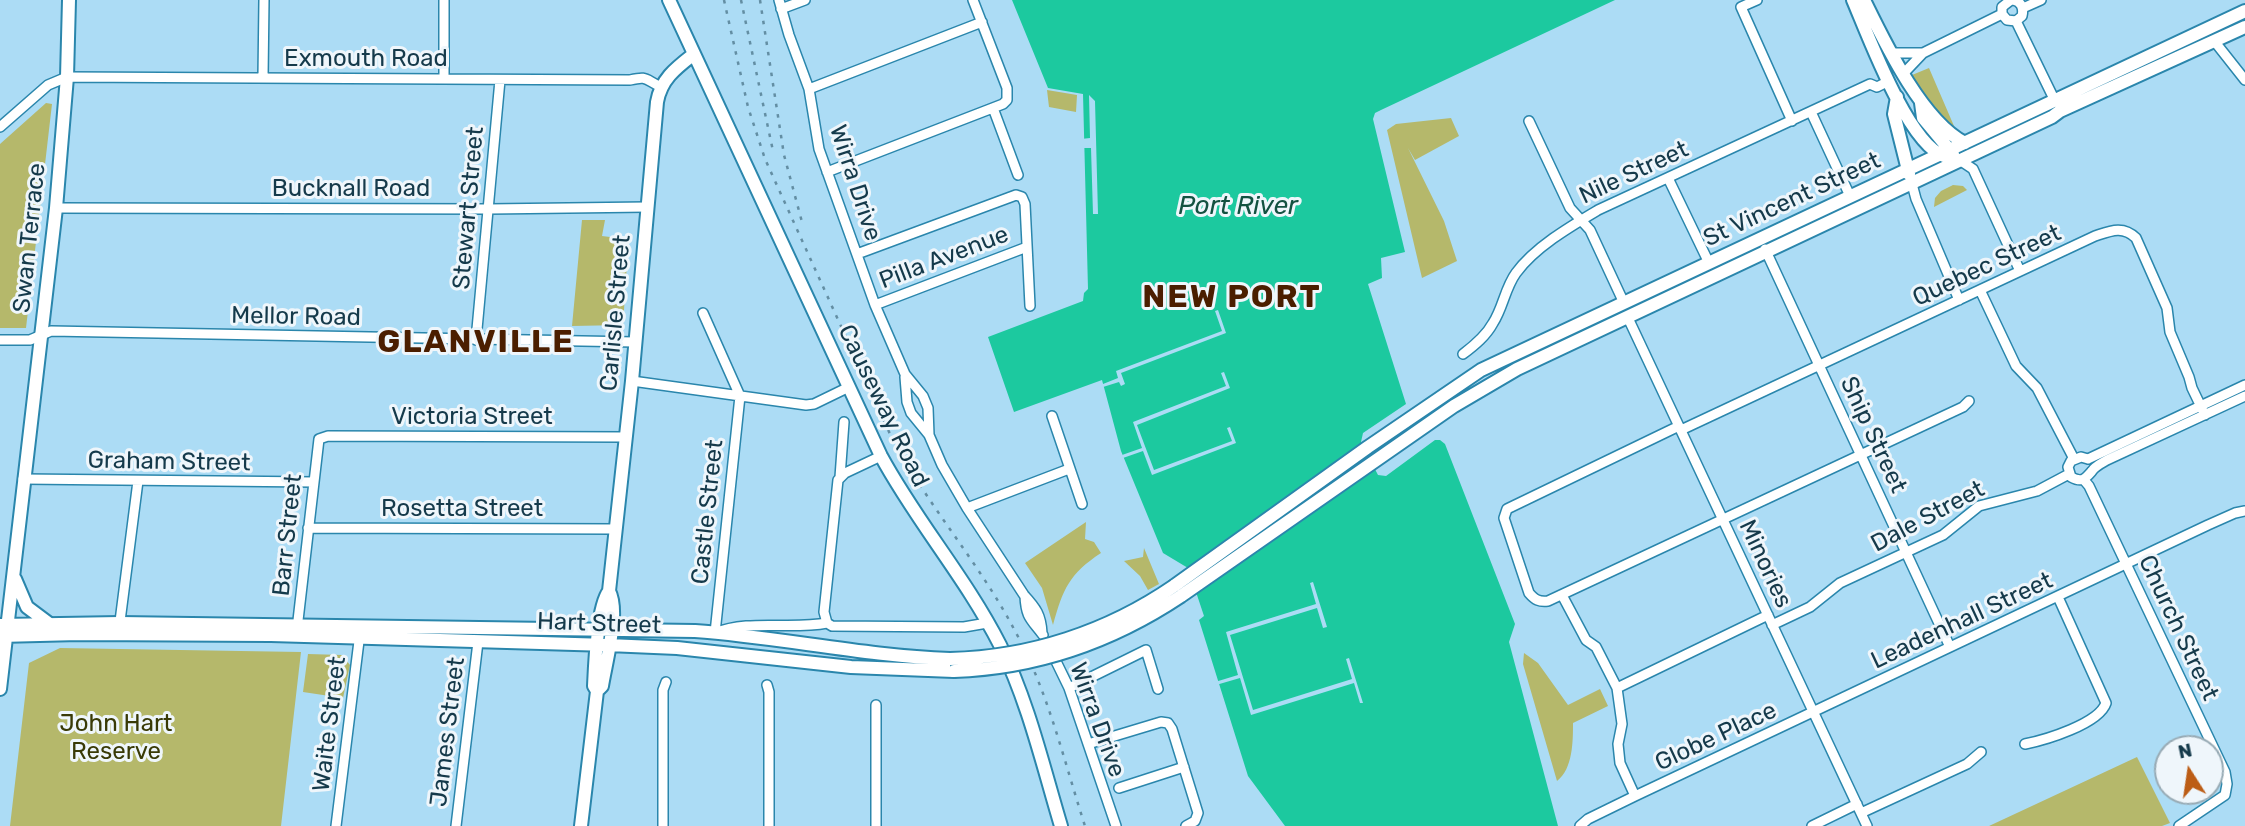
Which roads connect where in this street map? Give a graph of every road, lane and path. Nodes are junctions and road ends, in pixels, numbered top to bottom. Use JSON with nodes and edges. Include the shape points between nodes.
{"nodes":[{"id":1,"x":69,"y":0,"type":"edge"},
{"id":2,"x":264,"y":0,"type":"edge"},
{"id":3,"x":444,"y":0,"type":"edge"},
{"id":4,"x":669,"y":0,"type":"edge"},
{"id":5,"x":805,"y":0,"type":"edge"},
{"id":6,"x":974,"y":0,"type":"edge"},
{"id":7,"x":1757,"y":0,"type":"edge"},
{"id":8,"x":1853,"y":0,"type":"edge"},
{"id":9,"x":1864,"y":0,"type":"edge"},
{"id":10,"x":2010,"y":0,"type":"edge"},
{"id":11,"x":2041,"y":0,"type":"edge"},
{"id":12,"x":780,"y":5,"type":"edge"},
{"id":13,"x":2023,"y":8,"type":"junction"},
{"id":14,"x":2245,"y":10,"type":"edge"},
{"id":15,"x":2002,"y":14,"type":"junction"},
{"id":16,"x":2016,"y":21,"type":"junction"},
{"id":17,"x":982,"y":22,"type":"junction"},
{"id":18,"x":2245,"y":27,"type":"edge"},
{"id":19,"x":2215,"y":42,"type":"junction"},
{"id":20,"x":1893,"y":53,"type":"junction"},
{"id":21,"x":1923,"y":53,"type":"junction"},
{"id":22,"x":694,"y":54,"type":"junction"},
{"id":23,"x":1904,"y":73,"type":"junction"},
{"id":24,"x":1886,"y":75,"type":"junction"},
{"id":25,"x":67,"y":77,"type":"junction"},
{"id":26,"x":263,"y":77,"type":"junction"},
{"id":27,"x":444,"y":79,"type":"junction"},
{"id":28,"x":500,"y":79,"type":"junction"},
{"id":29,"x":2245,"y":80,"type":"edge"},
{"id":30,"x":661,"y":87,"type":"junction"},
{"id":31,"x":809,"y":89,"type":"junction"},
{"id":32,"x":1897,"y":97,"type":"junction"},
{"id":33,"x":2055,"y":100,"type":"junction"},
{"id":34,"x":1921,"y":102,"type":"junction"},
{"id":35,"x":993,"y":108,"type":"junction"},
{"id":36,"x":1811,"y":112,"type":"junction"},
{"id":37,"x":1529,"y":121,"type":"dead end"},
{"id":38,"x":1792,"y":121,"type":"junction"},
{"id":39,"x":0,"y":127,"type":"edge"},
{"id":40,"x":1965,"y":143,"type":"junction"},
{"id":41,"x":1944,"y":153,"type":"junction"},
{"id":42,"x":1961,"y":161,"type":"junction"},
{"id":43,"x":1908,"y":169,"type":"junction"},
{"id":44,"x":827,"y":172,"type":"junction"},
{"id":45,"x":1018,"y":175,"type":"dead end"},
{"id":46,"x":1668,"y":178,"type":"junction"},
{"id":47,"x":1912,"y":184,"type":"junction"},
{"id":48,"x":1850,"y":196,"type":"junction"},
{"id":49,"x":647,"y":207,"type":"junction"},
{"id":50,"x":55,"y":208,"type":"junction"},
{"id":51,"x":489,"y":209,"type":"junction"},
{"id":52,"x":1580,"y":220,"type":"junction"},
{"id":53,"x":1760,"y":239,"type":"junction"},
{"id":54,"x":1027,"y":247,"type":"junction"},
{"id":55,"x":1767,"y":253,"type":"junction"},
{"id":56,"x":857,"y":254,"type":"junction"},
{"id":57,"x":1709,"y":263,"type":"junction"},
{"id":58,"x":2020,"y":271,"type":"junction"},
{"id":59,"x":1980,"y":290,"type":"junction"},
{"id":60,"x":1959,"y":300,"type":"junction"},
{"id":61,"x":1624,"y":303,"type":"junction"},
{"id":62,"x":875,"y":305,"type":"junction"},
{"id":63,"x":1030,"y":306,"type":"dead end"},
{"id":64,"x":703,"y":313,"type":"dead end"},
{"id":65,"x":1628,"y":317,"type":"junction"},
{"id":66,"x":40,"y":335,"type":"junction"},
{"id":67,"x":0,"y":340,"type":"edge"},
{"id":68,"x":476,"y":340,"type":"junction"},
{"id":69,"x":635,"y":341,"type":"junction"},
{"id":70,"x":1463,"y":354,"type":"dead end"},
{"id":71,"x":1819,"y":366,"type":"junction"},
{"id":72,"x":905,"y":374,"type":"junction"},
{"id":73,"x":632,"y":381,"type":"junction"},
{"id":74,"x":2245,"y":386,"type":"edge"},
{"id":75,"x":849,"y":387,"type":"junction"},
{"id":76,"x":740,"y":396,"type":"junction"},
{"id":77,"x":2245,"y":396,"type":"edge"},
{"id":78,"x":1969,"y":401,"type":"dead end"},
{"id":79,"x":2200,"y":406,"type":"junction"},
{"id":80,"x":2206,"y":415,"type":"junction"},
{"id":81,"x":1052,"y":416,"type":"dead end"},
{"id":82,"x":844,"y":422,"type":"dead end"},
{"id":83,"x":1680,"y":428,"type":"junction"},
{"id":84,"x":929,"y":435,"type":"junction"},
{"id":85,"x":625,"y":438,"type":"junction"},
{"id":86,"x":319,"y":439,"type":"joint"},
{"id":87,"x":1861,"y":454,"type":"junction"},
{"id":88,"x":881,"y":456,"type":"junction"},
{"id":89,"x":2074,"y":459,"type":"junction"},
{"id":90,"x":2088,"y":459,"type":"junction"},
{"id":91,"x":1069,"y":469,"type":"junction"},
{"id":92,"x":2092,"y":469,"type":"junction"},
{"id":93,"x":2069,"y":474,"type":"junction"},
{"id":94,"x":840,"y":477,"type":"junction"},
{"id":95,"x":23,"y":479,"type":"junction"},
{"id":96,"x":2084,"y":480,"type":"junction"},
{"id":97,"x":138,"y":481,"type":"junction"},
{"id":98,"x":314,"y":482,"type":"junction"},
{"id":99,"x":1082,"y":504,"type":"dead end"},
{"id":100,"x":967,"y":508,"type":"junction"},
{"id":101,"x":2245,"y":511,"type":"edge"},
{"id":102,"x":1723,"y":519,"type":"junction"},
{"id":103,"x":308,"y":528,"type":"junction"},
{"id":104,"x":615,"y":529,"type":"junction"},
{"id":105,"x":1908,"y":552,"type":"junction"},
{"id":106,"x":2127,"y":564,"type":"junction"},
{"id":107,"x":13,"y":575,"type":"junction"},
{"id":108,"x":1177,"y":591,"type":"junction"},
{"id":109,"x":1562,"y":594,"type":"junction"},
{"id":110,"x":2058,"y":597,"type":"junction"},
{"id":111,"x":1768,"y":615,"type":"junction"},
{"id":112,"x":827,"y":622,"type":"junction"},
{"id":113,"x":987,"y":623,"type":"junction"},
{"id":114,"x":51,"y":625,"type":"junction"},
{"id":115,"x":1772,"y":625,"type":"junction"},
{"id":116,"x":120,"y":629,"type":"junction"},
{"id":117,"x":605,"y":630,"type":"junction"},
{"id":118,"x":3,"y":631,"type":"edge"},
{"id":119,"x":297,"y":631,"type":"junction"},
{"id":120,"x":360,"y":632,"type":"junction"},
{"id":121,"x":715,"y":633,"type":"junction"},
{"id":122,"x":478,"y":642,"type":"junction"},
{"id":123,"x":602,"y":645,"type":"junction"},
{"id":124,"x":1950,"y":647,"type":"junction"},
{"id":125,"x":952,"y":665,"type":"junction"},
{"id":126,"x":666,"y":682,"type":"dead end"},
{"id":127,"x":767,"y":685,"type":"dead end"},
{"id":128,"x":1069,"y":688,"type":"junction"},
{"id":129,"x":1617,"y":688,"type":"junction"},
{"id":130,"x":0,"y":689,"type":"edge"},
{"id":131,"x":1158,"y":689,"type":"dead end"},
{"id":132,"x":876,"y":705,"type":"dead end"},
{"id":133,"x":1814,"y":713,"type":"junction"},
{"id":134,"x":1088,"y":744,"type":"junction"},
{"id":135,"x":2025,"y":744,"type":"dead end"},
{"id":136,"x":1981,"y":752,"type":"dead end"},
{"id":137,"x":1184,"y":767,"type":"junction"},
{"id":138,"x":1119,"y":788,"type":"dead end"},
{"id":139,"x":1635,"y":796,"type":"junction"},
{"id":140,"x":1859,"y":809,"type":"junction"},
{"id":141,"x":1114,"y":824,"type":"edge"},
{"id":142,"x":336,"y":826,"type":"edge"},
{"id":143,"x":456,"y":826,"type":"edge"},
{"id":144,"x":581,"y":826,"type":"edge"},
{"id":145,"x":663,"y":826,"type":"edge"},
{"id":146,"x":769,"y":826,"type":"edge"},
{"id":147,"x":876,"y":826,"type":"edge"},
{"id":148,"x":1061,"y":826,"type":"edge"},
{"id":149,"x":1186,"y":826,"type":"edge"},
{"id":150,"x":1580,"y":826,"type":"edge"},
{"id":151,"x":1812,"y":826,"type":"edge"},
{"id":152,"x":1867,"y":826,"type":"edge"},
{"id":153,"x":2179,"y":826,"type":"edge"}],
"edges":[{"from":1,"to":25,"type":"main road","name":"Swan Terrace"},
{"from":2,"to":26,"type":"street"},
{"from":3,"to":27,"type":"street"},
{"from":4,"to":22,"type":"main road","name":"Causeway Road"},
{"from":5,"to":12,"type":"street"},
{"from":6,"to":17,"type":"street"},
{"from":7,"to":38,"type":"street","via":[[1741,7]]},
{"from":8,"to":24,"type":"main road"},
{"from":9,"to":20,"type":"main road"},
{"from":10,"to":13,"type":"street"},
{"from":10,"to":15,"type":"street"},
{"from":11,"to":13,"type":"street"},
{"from":12,"to":31,"type":"street","name":"Wirra Drive"},
{"from":13,"to":16,"type":"street"},
{"from":14,"to":33,"type":"main road","name":"St Vincent Street"},
{"from":15,"to":16,"type":"street"},
{"from":15,"to":21,"type":"street"},
{"from":16,"to":33,"type":"street"},
{"from":17,"to":31,"type":"street"},
{"from":17,"to":35,"type":"street","via":[[1009,95]]},
{"from":18,"to":19,"type":"main road","name":"St Vincent Street"},
{"from":19,"to":29,"type":"street"},
{"from":19,"to":42,"type":"main road","name":"St Vincent Street"},
{"from":20,"to":21,"type":"street"},
{"from":20,"to":23,"type":"main road"},
{"from":21,"to":23,"type":"street"},
{"from":22,"to":30,"type":"main road"},
{"from":22,"to":75,"type":"main road","name":"Causeway Road"},
{"from":23,"to":34,"type":"main road"},
{"from":24,"to":32,"type":"main road"},
{"from":24,"to":36,"type":"street","name":"Nile Street","via":[[1877,87],[1871,85]]},
{"from":25,"to":26,"type":"street","name":"Exmouth Road"},
{"from":25,"to":39,"type":"street","via":[[48,85]]},
{"from":25,"to":50,"type":"main road","name":"Swan Terrace"},
{"from":26,"to":27,"type":"street","name":"Exmouth Road"},
{"from":27,"to":28,"type":"street","name":"Exmouth Road"},
{"from":28,"to":30,"type":"street","name":"Exmouth Road","via":[[630,80],[638,76]]},
{"from":28,"to":51,"type":"street","name":"Stewart Street"},
{"from":30,"to":49,"type":"main road","name":"Carlisle Street"},
{"from":31,"to":44,"type":"street","name":"Wirra Drive"},
{"from":32,"to":41,"type":"main road","via":[[1919,134]]},
{"from":32,"to":43,"type":"main road","via":[[1894,114]]},
{"from":33,"to":40,"type":"main road","name":"St Vincent Street"},
{"from":34,"to":40,"type":"main road","via":[[1950,134]]},
{"from":34,"to":41,"type":"main road","via":[[1923,118]]},
{"from":35,"to":44,"type":"street"},
{"from":35,"to":45,"type":"street"},
{"from":36,"to":38,"type":"street","name":"Nile Street"},
{"from":36,"to":48,"type":"street"},
{"from":37,"to":52,"type":"street"},
{"from":38,"to":46,"type":"street","name":"Nile Street"},
{"from":40,"to":41,"type":"main road","name":"St Vincent Street"},
{"from":41,"to":42,"type":"main road"},
{"from":41,"to":43,"type":"main road","name":"St Vincent Street"},
{"from":42,"to":47,"type":"main road","name":"St Vincent Street"},
{"from":42,"to":58,"type":"street","via":[[1973,169]]},
{"from":43,"to":47,"type":"main road"},
{"from":43,"to":48,"type":"main road","name":"St Vincent Street"},
{"from":44,"to":56,"type":"street","name":"Wirra Drive"},
{"from":46,"to":52,"type":"street","name":"Nile Street"},
{"from":46,"to":57,"type":"street"},
{"from":47,"to":55,"type":"main road","name":"St Vincent Street"},
{"from":47,"to":60,"type":"street"},
{"from":48,"to":53,"type":"main road","name":"St Vincent Street"},
{"from":49,"to":51,"type":"street","name":"Bucknall Road"},
{"from":49,"to":69,"type":"main road","name":"Carlisle Street"},
{"from":50,"to":51,"type":"street","name":"Bucknall Road"},
{"from":50,"to":66,"type":"main road","name":"Swan Terrace"},
{"from":51,"to":68,"type":"street","name":"Stewart Street"},
{"from":52,"to":61,"type":"street","via":[[1590,230]]},
{"from":52,"to":70,"type":"street","name":"Nile Street","via":[[1516,274],[1494,321]]},
{"from":53,"to":55,"type":"street","name":"Ship Street"},
{"from":53,"to":57,"type":"main road","name":"St Vincent Street"},
{"from":54,"to":56,"type":"street","via":[[1026,204],[1016,195]]},
{"from":54,"to":62,"type":"street","name":"Pilla Avenue"},
{"from":54,"to":63,"type":"street"},
{"from":55,"to":65,"type":"main road","name":"St Vincent Street"},
{"from":55,"to":71,"type":"street","name":"Ship Street"},
{"from":56,"to":62,"type":"street","name":"Wirra Drive"},
{"from":57,"to":61,"type":"main road","name":"St Vincent Street"},
{"from":58,"to":59,"type":"street","name":"Quebec Street"},
{"from":58,"to":79,"type":"street","name":"Quebec Street","via":[[2095,236],[2118,229],[2131,233],[2167,308],[2171,332]]},
{"from":59,"to":60,"type":"street","name":"Quebec Street"},
{"from":59,"to":89,"type":"street","via":[[2016,366],[2037,388]]},
{"from":60,"to":71,"type":"street","name":"Quebec Street"},
{"from":61,"to":65,"type":"main road"},
{"from":61,"to":108,"type":"main road","name":"St Vincent Street","via":[[1481,370],[1368,447]]},
{"from":62,"to":72,"type":"street","name":"Wirra Drive"},
{"from":64,"to":76,"type":"street"},
{"from":65,"to":83,"type":"street","name":"Minories"},
{"from":65,"to":108,"type":"main road","name":"St Vincent Street","via":[[1471,394]]},
{"from":66,"to":67,"type":"street","name":"Mellor Road","via":[[30,340]]},
{"from":66,"to":68,"type":"street","name":"Mellor Road","via":[[54,331]]},
{"from":66,"to":95,"type":"main road","name":"Swan Terrace"},
{"from":68,"to":69,"type":"street","name":"Mellor Road"},
{"from":69,"to":73,"type":"main road","name":"Carlisle Street"},
{"from":71,"to":83,"type":"street","name":"Quebec Street"},
{"from":71,"to":87,"type":"street","name":"Ship Street"},
{"from":72,"to":84,"type":"street","name":"Wirra Drive","via":[[928,408]]},
{"from":72,"to":84,"type":"street","name":"Wirra Drive","via":[[911,413]]},
{"from":73,"to":76,"type":"street"},
{"from":73,"to":85,"type":"main road","name":"Carlisle Street"},
{"from":74,"to":79,"type":"street"},
{"from":75,"to":76,"type":"street","via":[[811,405]]},
{"from":75,"to":88,"type":"main road","name":"Causeway Road"},
{"from":76,"to":121,"type":"street","name":"Castle Street"},
{"from":77,"to":80,"type":"street"},
{"from":78,"to":87,"type":"street"},
{"from":79,"to":80,"type":"street","name":"Quebec Street"},
{"from":79,"to":90,"type":"street"},
{"from":80,"to":92,"type":"street"},
{"from":81,"to":91,"type":"street"},
{"from":82,"to":94,"type":"street"},
{"from":83,"to":102,"type":"street","name":"Minories"},
{"from":83,"to":109,"type":"street","name":"Quebec Street","via":[[1504,512],[1529,593],[1541,602]]},
{"from":84,"to":100,"type":"street","name":"Wirra Drive"},
{"from":85,"to":86,"type":"street","name":"Victoria Street"},
{"from":85,"to":104,"type":"main road","name":"Carlisle Street"},
{"from":86,"to":98,"type":"street","name":"Barr Street"},
{"from":87,"to":102,"type":"street"},
{"from":87,"to":105,"type":"street","name":"Ship Street"},
{"from":88,"to":94,"type":"street"},
{"from":88,"to":113,"type":"main road","name":"Causeway Road"},
{"from":89,"to":90,"type":"street"},
{"from":89,"to":93,"type":"street"},
{"from":90,"to":92,"type":"street"},
{"from":91,"to":99,"type":"street"},
{"from":91,"to":100,"type":"street"},
{"from":92,"to":96,"type":"street"},
{"from":93,"to":96,"type":"street"},
{"from":93,"to":105,"type":"street","name":"Dale Street","via":[[2037,491],[1979,506],[1943,536]]},
{"from":94,"to":112,"type":"street","via":[[824,612]]},
{"from":95,"to":97,"type":"street","name":"Graham Street"},
{"from":95,"to":107,"type":"main road","name":"Swan Terrace"},
{"from":96,"to":106,"type":"street","name":"Church Street"},
{"from":97,"to":98,"type":"street","name":"Graham Street"},
{"from":97,"to":116,"type":"street"},
{"from":98,"to":103,"type":"street","name":"Barr Street"},
{"from":100,"to":128,"type":"street","name":"Wirra Drive","via":[[1024,595],[1031,622],[1042,633]]},
{"from":101,"to":106,"type":"street","name":"Leadenhall Street"},
{"from":102,"to":109,"type":"street"},
{"from":102,"to":111,"type":"street","name":"Minories"},
{"from":103,"to":104,"type":"street","name":"Rosetta Street"},
{"from":103,"to":119,"type":"street","name":"Barr Street"},
{"from":104,"to":117,"type":"main road","name":"Carlisle Street","via":[[609,591],[614,600]]},
{"from":105,"to":115,"type":"street","name":"Dale Street","via":[[1840,583],[1810,607]]},
{"from":105,"to":124,"type":"street","name":"Ship Street"},
{"from":106,"to":110,"type":"street","name":"Leadenhall Street"},
{"from":106,"to":153,"type":"street","name":"Church Street","via":[[2225,772],[2225,795]]},
{"from":107,"to":114,"type":"main road","via":[[27,607]]},
{"from":107,"to":118,"type":"main road","name":"Swan Terrace"},
{"from":108,"to":125,"type":"main road","name":"Hart Street","bridge":true,"via":[[1061,642]]},
{"from":109,"to":129,"type":"street"},
{"from":110,"to":124,"type":"street","name":"Leadenhall Street"},
{"from":110,"to":135,"type":"street","via":[[2106,703],[2090,719]]},
{"from":111,"to":115,"type":"street","name":"Minories"},
{"from":111,"to":129,"type":"street"},
{"from":112,"to":113,"type":"street","name":"Hart Street","via":[[832,626],[964,627]]},
{"from":112,"to":121,"type":"street","name":"Hart Street","via":[[729,627]]},
{"from":113,"to":148,"type":"main road","name":"Causeway Road","via":[[1016,680]]},
{"from":114,"to":116,"type":"main road","name":"Hart Street"},
{"from":114,"to":118,"type":"main road","name":"Hart Street"},
{"from":115,"to":133,"type":"street","name":"Minories"},
{"from":116,"to":118,"type":"main road","name":"Hart Street"},
{"from":116,"to":119,"type":"main road","name":"Hart Street"},
{"from":117,"to":120,"type":"main road","name":"Hart Street"},
{"from":117,"to":121,"type":"main road","name":"Hart Street"},
{"from":117,"to":123,"type":"main road","name":"Carlisle Street"},
{"from":118,"to":130,"type":"main road","name":"Swan Terrace"},
{"from":119,"to":120,"type":"main road","name":"Hart Street"},
{"from":120,"to":122,"type":"main road","name":"Hart Street"},
{"from":120,"to":142,"type":"street","name":"Waite Street"},
{"from":121,"to":125,"type":"main road","name":"Hart Street"},
{"from":122,"to":123,"type":"main road","name":"Hart Street"},
{"from":122,"to":143,"type":"street","name":"James Street"},
{"from":123,"to":125,"type":"main road","name":"Hart Street","via":[[677,648],[851,667]]},
{"from":123,"to":144,"type":"main road","name":"Carlisle Street","via":[[601,686]]},
{"from":124,"to":133,"type":"street","name":"Leadenhall Street"},
{"from":126,"to":145,"type":"street"},
{"from":127,"to":146,"type":"street"},
{"from":128,"to":131,"type":"street","via":[[1146,650]]},
{"from":128,"to":134,"type":"street","name":"Wirra Drive"},
{"from":129,"to":139,"type":"street","via":[[1622,724],[1620,763]]},
{"from":132,"to":147,"type":"street"},
{"from":133,"to":139,"type":"street","name":"Globe Place"},
{"from":133,"to":140,"type":"street","name":"Minories"},
{"from":134,"to":137,"type":"street","via":[[1168,723]]},
{"from":134,"to":141,"type":"street","name":"Wirra Drive"},
{"from":136,"to":140,"type":"street","via":[[1967,764]]},
{"from":137,"to":138,"type":"street"},
{"from":137,"to":149,"type":"street","via":[[1198,813]]},
{"from":139,"to":150,"type":"street","name":"Globe Place"},
{"from":140,"to":151,"type":"street"},
{"from":140,"to":152,"type":"street","name":"Minories"}]}
